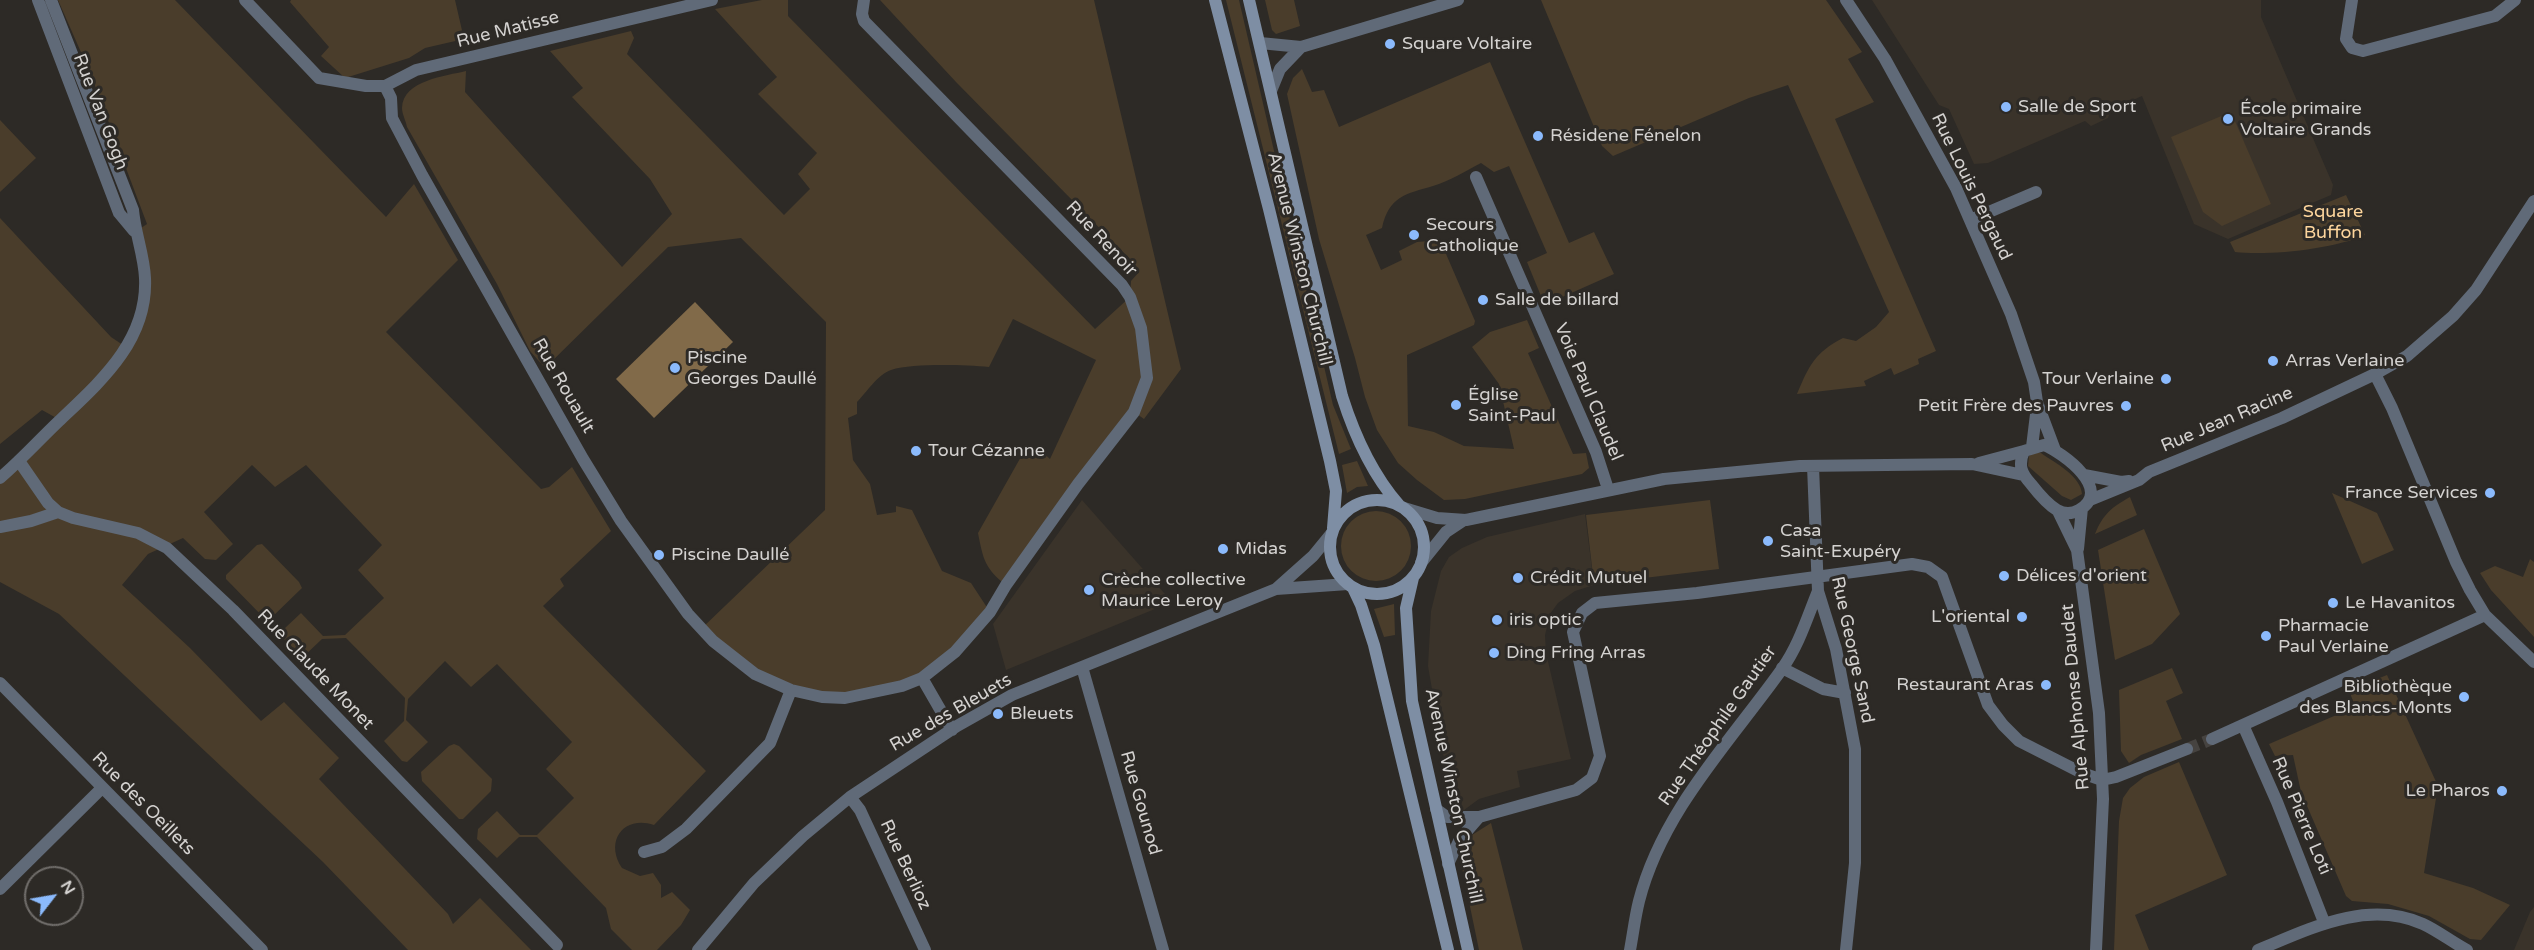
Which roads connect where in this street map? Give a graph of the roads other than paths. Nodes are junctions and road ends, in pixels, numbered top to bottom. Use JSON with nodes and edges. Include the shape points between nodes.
{"nodes":[{"id":1,"x":38,"y":0,"type":"edge"},
{"id":2,"x":51,"y":0,"type":"edge"},
{"id":3,"x":245,"y":0,"type":"edge"},
{"id":4,"x":712,"y":0,"type":"edge"},
{"id":5,"x":864,"y":0,"type":"edge"},
{"id":6,"x":1215,"y":0,"type":"edge"},
{"id":7,"x":1249,"y":0,"type":"edge"},
{"id":8,"x":1458,"y":0,"type":"edge"},
{"id":9,"x":1846,"y":0,"type":"edge"},
{"id":10,"x":2352,"y":0,"type":"edge"},
{"id":11,"x":2515,"y":0,"type":"edge"},
{"id":12,"x":1260,"y":43,"type":"junction"},
{"id":13,"x":1301,"y":47,"type":"junction"},
{"id":14,"x":386,"y":86,"type":"junction"},
{"id":15,"x":1271,"y":91,"type":"junction"},
{"id":16,"x":1476,"y":177,"type":"dead end"},
{"id":17,"x":2036,"y":192,"type":"dead end"},
{"id":18,"x":2534,"y":201,"type":"edge"},
{"id":19,"x":1970,"y":220,"type":"junction"},
{"id":20,"x":135,"y":232,"type":"junction"},
{"id":21,"x":2375,"y":374,"type":"junction"},
{"id":22,"x":2037,"y":402,"type":"junction"},
{"id":23,"x":2028,"y":449,"type":"junction"},
{"id":24,"x":2055,"y":450,"type":"junction"},
{"id":25,"x":19,"y":461,"type":"junction"},
{"id":26,"x":1972,"y":464,"type":"junction"},
{"id":27,"x":1813,"y":466,"type":"junction"},
{"id":28,"x":2023,"y":475,"type":"junction"},
{"id":29,"x":2084,"y":475,"type":"junction"},
{"id":30,"x":0,"y":478,"type":"edge"},
{"id":31,"x":2139,"y":480,"type":"junction"},
{"id":32,"x":1608,"y":489,"type":"junction"},
{"id":33,"x":2086,"y":504,"type":"junction"},
{"id":34,"x":1401,"y":506,"type":"junction"},
{"id":35,"x":2058,"y":511,"type":"junction"},
{"id":36,"x":58,"y":512,"type":"junction"},
{"id":37,"x":1466,"y":520,"type":"junction"},
{"id":38,"x":0,"y":527,"type":"edge"},
{"id":39,"x":1332,"y":531,"type":"junction"},
{"id":40,"x":2078,"y":550,"type":"junction"},
{"id":41,"x":1421,"y":563,"type":"junction"},
{"id":42,"x":1413,"y":578,"type":"junction"},
{"id":43,"x":1817,"y":585,"type":"junction"},
{"id":44,"x":1350,"y":586,"type":"junction"},
{"id":45,"x":1276,"y":589,"type":"junction"},
{"id":46,"x":2485,"y":615,"type":"junction"},
{"id":47,"x":2534,"y":662,"type":"edge"},
{"id":48,"x":1082,"y":667,"type":"junction"},
{"id":49,"x":1782,"y":668,"type":"junction"},
{"id":50,"x":922,"y":678,"type":"junction"},
{"id":51,"x":0,"y":682,"type":"edge"},
{"id":52,"x":791,"y":690,"type":"junction"},
{"id":53,"x":1845,"y":693,"type":"junction"},
{"id":54,"x":2243,"y":725,"type":"junction"},
{"id":55,"x":952,"y":729,"type":"junction"},
{"id":56,"x":2212,"y":739,"type":"tunnel mouth"},
{"id":57,"x":2187,"y":749,"type":"tunnel mouth"},
{"id":58,"x":2102,"y":780,"type":"junction"},
{"id":59,"x":102,"y":788,"type":"junction"},
{"id":60,"x":850,"y":797,"type":"junction"},
{"id":61,"x":1436,"y":809,"type":"junction"},
{"id":62,"x":1479,"y":817,"type":"junction"},
{"id":63,"x":644,"y":852,"type":"dead end"},
{"id":64,"x":1448,"y":864,"type":"junction"},
{"id":65,"x":0,"y":889,"type":"edge"},
{"id":66,"x":2324,"y":922,"type":"junction"},
{"id":67,"x":557,"y":945,"type":"dead end"},
{"id":68,"x":262,"y":950,"type":"edge"},
{"id":69,"x":698,"y":950,"type":"edge"},
{"id":70,"x":925,"y":950,"type":"edge"},
{"id":71,"x":1163,"y":950,"type":"edge"},
{"id":72,"x":1448,"y":950,"type":"edge"},
{"id":73,"x":1468,"y":950,"type":"edge"},
{"id":74,"x":1630,"y":950,"type":"edge"},
{"id":75,"x":1846,"y":950,"type":"edge"},
{"id":76,"x":2096,"y":950,"type":"edge"},
{"id":77,"x":2258,"y":950,"type":"edge"},
{"id":78,"x":2467,"y":950,"type":"edge"}],
"edges":[{"from":1,"to":20,"type":"street","name":"Rue Van Gogh","via":[[119,213]]},
{"from":2,"to":20,"type":"street","name":"Rue Van Gogh","via":[[132,210]]},
{"from":3,"to":14,"type":"street","via":[[319,78]]},
{"from":4,"to":14,"type":"street","name":"Rue Matisse","via":[[416,70]]},
{"from":5,"to":50,"type":"street","name":"Rue Renoir","via":[[864,21],[1122,285],[1141,328],[1148,378],[1134,412],[990,612],[955,652]]},
{"from":6,"to":39,"type":"main road","name":"Avenue Winston Churchill","via":[[1330,461],[1336,491]]},
{"from":7,"to":12,"type":"main road","name":"Avenue Winston Churchill"},
{"from":8,"to":13,"type":"street"},
{"from":9,"to":19,"type":"street","name":"Rue Louis Pergaud","via":[[1885,59]]},
{"from":10,"to":11,"type":"street","via":[[2346,39],[2352,48],[2363,51],[2496,16]]},
{"from":12,"to":13,"type":"street"},
{"from":12,"to":15,"type":"main road","name":"Avenue Winston Churchill"},
{"from":13,"to":15,"type":"street","via":[[1280,69]]},
{"from":14,"to":52,"type":"street","name":"Rue Rouault","via":[[392,118],[422,175],[621,521],[682,606],[713,641],[754,674]]},
{"from":15,"to":34,"type":"main road","name":"Avenue Winston Churchill","via":[[1342,396],[1358,438],[1383,484]]},
{"from":16,"to":32,"type":"street","name":"Voie Paul Claudel","via":[[1596,452]]},
{"from":17,"to":19,"type":"street"},
{"from":18,"to":21,"type":"street","name":"Rue Jean Racine","via":[[2476,290],[2453,316],[2407,356]]},
{"from":19,"to":22,"type":"street","name":"Rue Louis Pergaud","via":[[2011,314]]},
{"from":20,"to":25,"type":"street","name":"Rue Van Gogh","via":[[145,279],[141,313],[131,340],[114,368]]},
{"from":21,"to":31,"type":"street","name":"Rue Jean Racine","via":[[2282,418],[2149,472]]},
{"from":21,"to":46,"type":"street","via":[[2456,562]]},
{"from":22,"to":23,"type":"street","name":"Rue Louis Pergaud"},
{"from":22,"to":24,"type":"street","name":"Rue Louis Pergaud"},
{"from":23,"to":24,"type":"street","via":[[2044,445]]},
{"from":23,"to":26,"type":"street"},
{"from":23,"to":28,"type":"street","via":[[2020,466]]},
{"from":24,"to":29,"type":"street"},
{"from":25,"to":30,"type":"street","name":"Rue Van Gogh"},
{"from":25,"to":36,"type":"street"},
{"from":26,"to":27,"type":"street"},
{"from":26,"to":28,"type":"street"},
{"from":27,"to":32,"type":"street","via":[[1665,479]]},
{"from":27,"to":43,"type":"street","name":"Rue George Sand"},
{"from":28,"to":35,"type":"street"},
{"from":29,"to":31,"type":"street","name":"Rue Jean Racine","via":[[2121,482]]},
{"from":29,"to":33,"type":"street","via":[[2089,485]]},
{"from":31,"to":33,"type":"street","name":"Rue Jean Racine"},
{"from":32,"to":37,"type":"street"},
{"from":33,"to":35,"type":"street","via":[[2069,513]]},
{"from":33,"to":40,"type":"street","name":"Rue Alphonse Daudet"},
{"from":34,"to":37,"type":"street","via":[[1437,518]]},
{"from":34,"to":39,"type":"main road","via":[[1383,500],[1359,503],[1344,513]]},
{"from":34,"to":41,"type":"main road","via":[[1416,520],[1423,535]]},
{"from":35,"to":40,"type":"street","name":"Rue Alphonse Daudet"},
{"from":36,"to":38,"type":"street"},
{"from":36,"to":67,"type":"street","name":"Rue Claude Monet","via":[[138,532],[167,548],[233,610]]},
{"from":37,"to":41,"type":"street","via":[[1446,532]]},
{"from":39,"to":44,"type":"main road","via":[[1331,559],[1335,570]]},
{"from":39,"to":45,"type":"street","name":"Rue des Bleuets","via":[[1313,556]]},
{"from":40,"to":58,"type":"street","name":"Rue Alphonse Daudet","via":[[2096,683]]},
{"from":41,"to":42,"type":"main road"},
{"from":42,"to":44,"type":"main road","via":[[1400,589],[1383,594],[1370,594]]},
{"from":42,"to":61,"type":"main road","name":"Avenue Winston Churchill","via":[[1406,608],[1411,688]]},
{"from":43,"to":49,"type":"street","name":"Rue Théophile Gautier","via":[[1803,632]]},
{"from":43,"to":53,"type":"street","name":"Rue George Sand"},
{"from":43,"to":58,"type":"street","via":[[1912,564],[1928,567],[1942,577],[1988,705],[2003,725],[2019,741]]},
{"from":43,"to":62,"type":"street","via":[[1595,603],[1582,613],[1573,632],[1599,748],[1596,772],[1576,790]]},
{"from":44,"to":45,"type":"street","name":"Rue des Bleuets"},
{"from":44,"to":72,"type":"main road","via":[[1374,645]]},
{"from":45,"to":48,"type":"street","name":"Rue des Bleuets"},
{"from":46,"to":47,"type":"street"},
{"from":46,"to":54,"type":"street"},
{"from":48,"to":55,"type":"street","name":"Rue des Bleuets","via":[[1012,695]]},
{"from":48,"to":71,"type":"street","name":"Rue Gounod"},
{"from":49,"to":53,"type":"street","via":[[1823,689]]},
{"from":49,"to":74,"type":"street","name":"Rue Théophile Gautier","via":[[1689,794],[1664,840],[1639,899]]},
{"from":50,"to":52,"type":"street","name":"Rue Rouault","via":[[845,698]]},
{"from":50,"to":55,"type":"street"},
{"from":51,"to":59,"type":"street","name":"Rue des Oeillets"},
{"from":52,"to":63,"type":"street","via":[[770,743],[686,829],[662,847]]},
{"from":53,"to":75,"type":"street","name":"Rue George Sand","via":[[1855,749],[1856,791],[1855,863]]},
{"from":54,"to":56,"type":"street"},
{"from":54,"to":66,"type":"street","name":"Rue Pierre Loti"},
{"from":55,"to":60,"type":"street","name":"Rue des Bleuets"},
{"from":57,"to":58,"type":"street"},
{"from":58,"to":76,"type":"street","name":"Rue Alphonse Daudet"},
{"from":59,"to":65,"type":"street"},
{"from":59,"to":68,"type":"street","name":"Rue des Oeillets"},
{"from":60,"to":69,"type":"street","name":"Rue des Bleuets","via":[[754,883]]},
{"from":60,"to":70,"type":"street","name":"Rue Berlioz","via":[[860,810]]},
{"from":61,"to":62,"type":"street","via":[[1447,817]]},
{"from":61,"to":64,"type":"main road","name":"Avenue Winston Churchill"},
{"from":62,"to":64,"type":"street","via":[[1460,839]]},
{"from":64,"to":73,"type":"main road","name":"Avenue Winston Churchill"},
{"from":66,"to":77,"type":"street"},
{"from":66,"to":78,"type":"street","via":[[2346,917],[2399,917],[2422,924]]}]}
